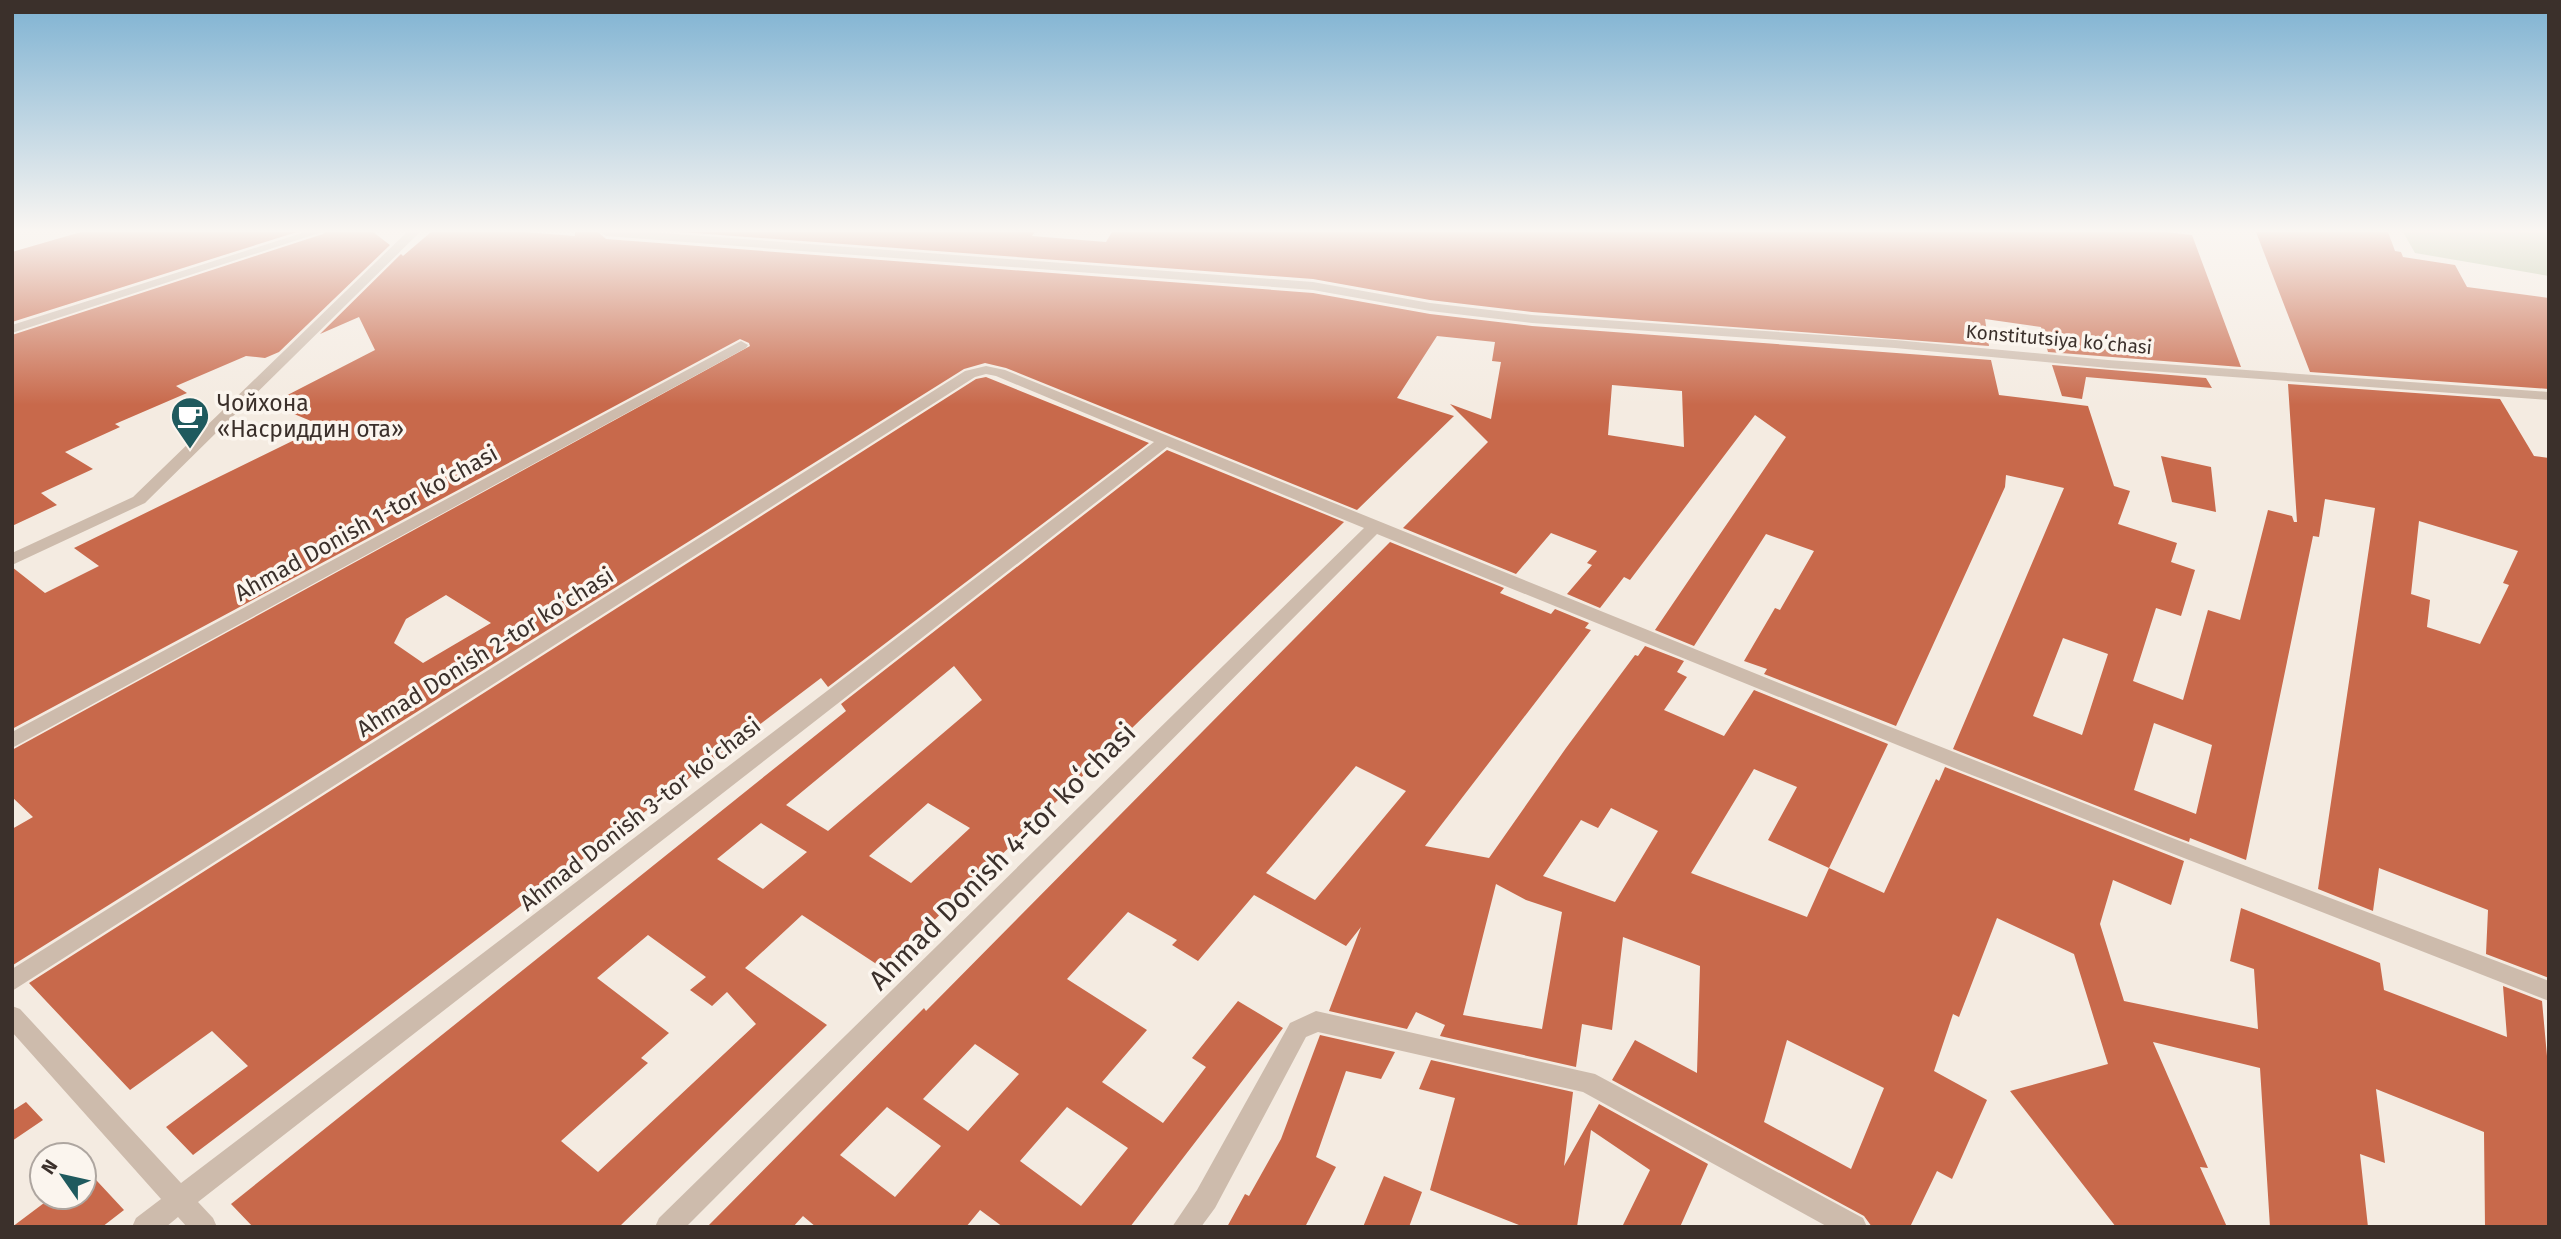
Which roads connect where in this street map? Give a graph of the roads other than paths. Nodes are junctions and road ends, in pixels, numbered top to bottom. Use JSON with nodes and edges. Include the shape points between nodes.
{"nodes":[{"id":1,"x":135,"y":290,"type":"edge"},
{"id":2,"x":355,"y":290,"type":"edge"},
{"id":3,"x":1334,"y":290,"type":"edge"},
{"id":4,"x":12,"y":329,"type":"edge"},
{"id":5,"x":741,"y":345,"type":"dead end"},
{"id":6,"x":2549,"y":396,"type":"edge"},
{"id":7,"x":1165,"y":441,"type":"junction"},
{"id":8,"x":1376,"y":526,"type":"junction"},
{"id":9,"x":12,"y":560,"type":"edge"},
{"id":10,"x":12,"y":741,"type":"edge"},
{"id":11,"x":12,"y":981,"type":"edge"},
{"id":12,"x":2549,"y":991,"type":"edge"},
{"id":13,"x":12,"y":1016,"type":"edge"},
{"id":14,"x":179,"y":1200,"type":"junction"},
{"id":15,"x":145,"y":1227,"type":"edge"},
{"id":16,"x":204,"y":1227,"type":"edge"},
{"id":17,"x":668,"y":1227,"type":"edge"},
{"id":18,"x":1185,"y":1227,"type":"edge"},
{"id":19,"x":1854,"y":1227,"type":"edge"}],
"edges":[{"from":1,"to":4,"type":"street"},
{"from":2,"to":9,"type":"street","via":[[139,500]]},
{"from":3,"to":6,"type":"street","name":"Konstitutsiya koʻchasi","via":[[1532,319]]},
{"from":5,"to":10,"type":"street","name":"Ahmad Donish 1-tor koʻchasi"},
{"from":7,"to":8,"type":"street"},
{"from":7,"to":11,"type":"street","name":"Ahmad Donish 2-tor koʻchasi","via":[[1000,373],[970,374]]},
{"from":7,"to":14,"type":"street","name":"Ahmad Donish 3-tor koʻchasi"},
{"from":8,"to":12,"type":"street","via":[[1924,750]]},
{"from":8,"to":17,"type":"street","name":"Ahmad Donish 4-tor koʻchasi"},
{"from":13,"to":14,"type":"street"},
{"from":14,"to":15,"type":"street","name":"Ahmad Donish 3-tor koʻchasi"},
{"from":14,"to":16,"type":"street"},
{"from":18,"to":19,"type":"street","via":[[1206,1199],[1298,1030],[1316,1021],[1587,1082]]}]}
